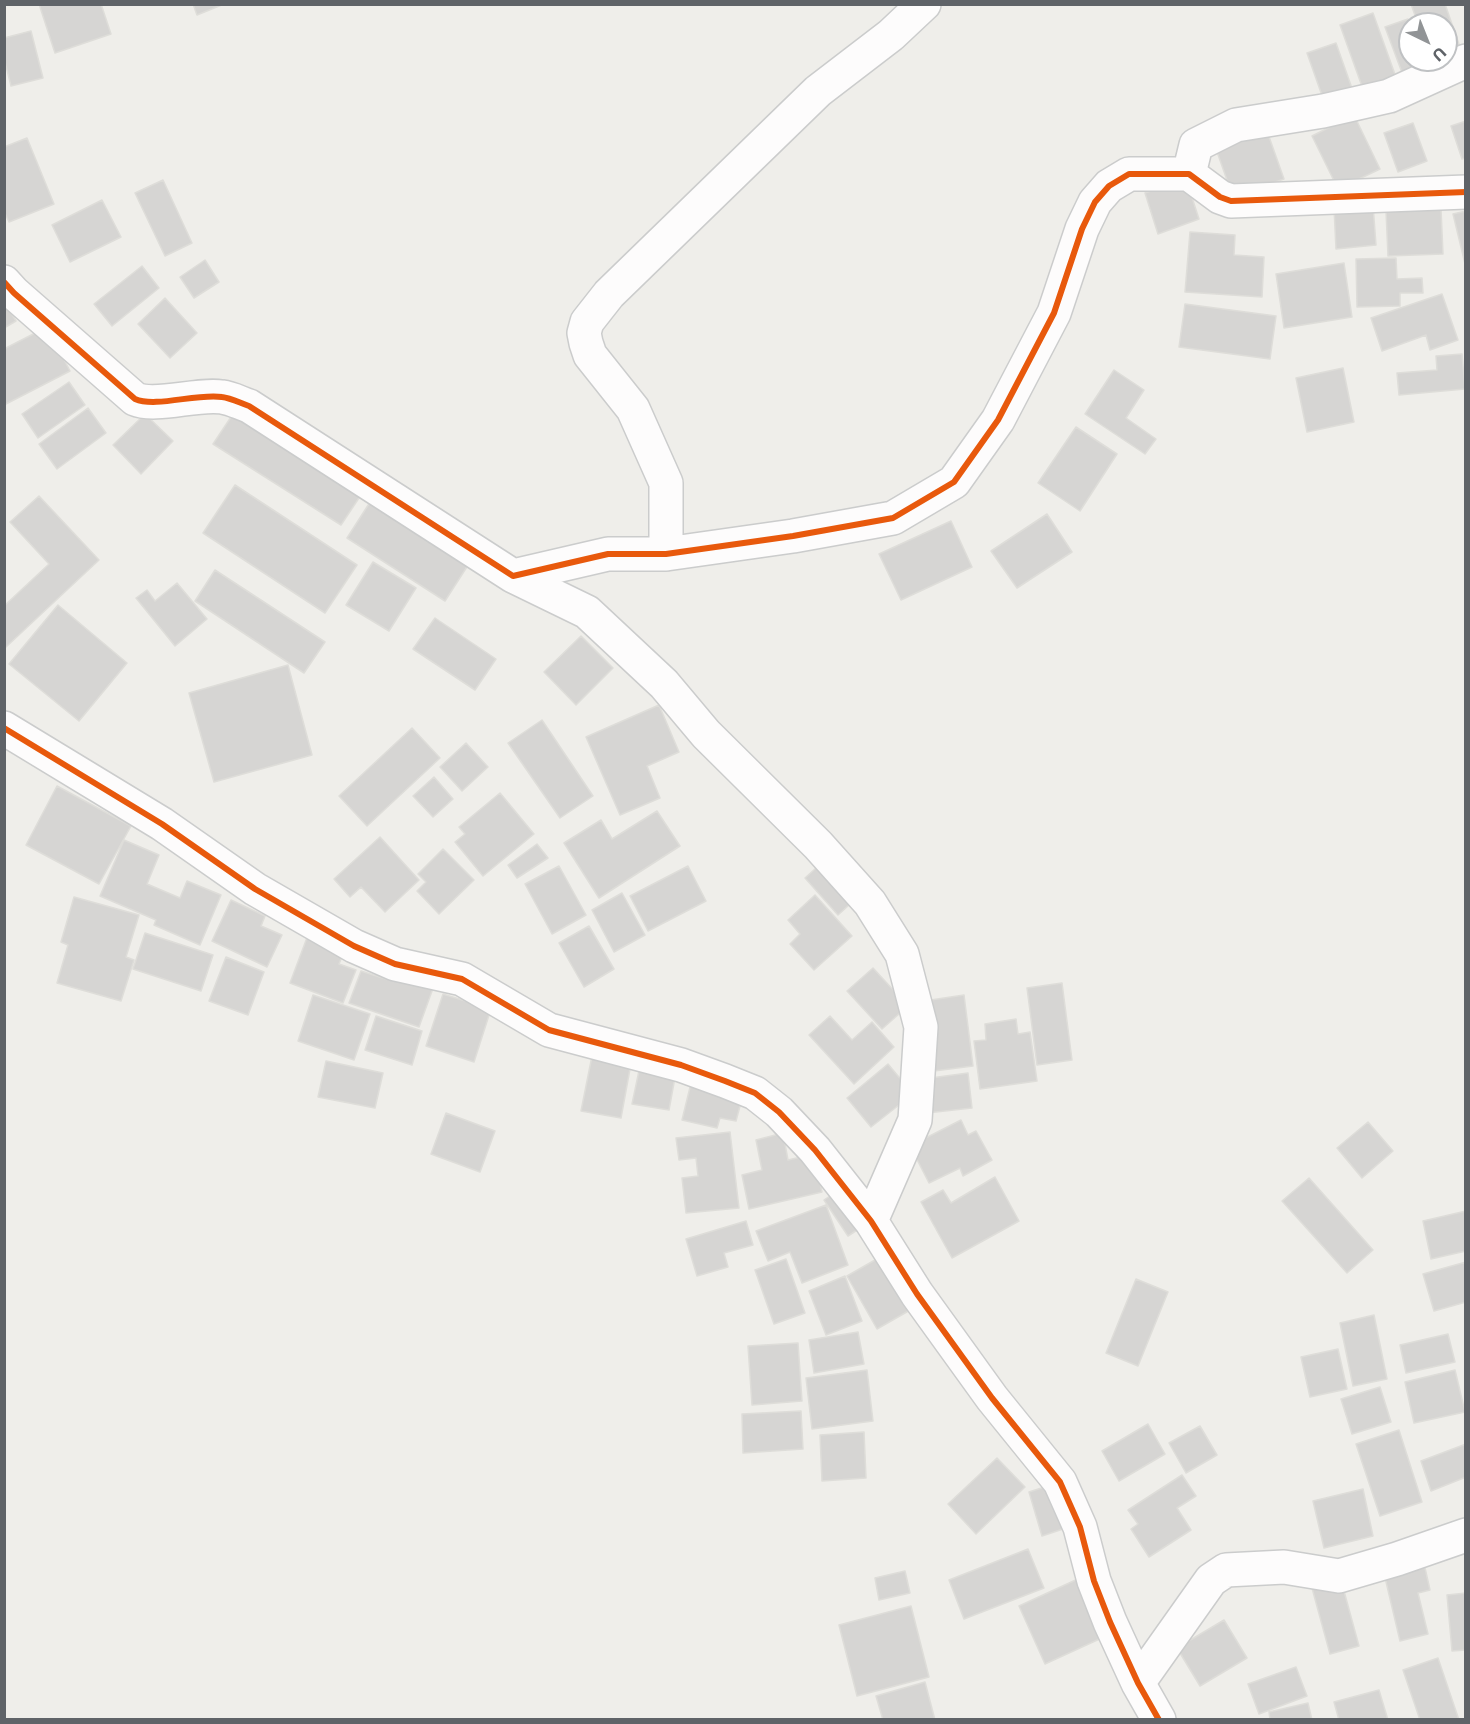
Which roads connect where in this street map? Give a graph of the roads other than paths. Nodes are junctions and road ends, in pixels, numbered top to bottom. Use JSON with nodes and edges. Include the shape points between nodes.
{"nodes":[{"id":1,"x":924,"y":4,"type":"edge"},
{"id":2,"x":1466,"y":62,"type":"edge"},
{"id":3,"x":1189,"y":174,"type":"junction"},
{"id":4,"x":1466,"y":192,"type":"edge"},
{"id":5,"x":4,"y":282,"type":"edge"},
{"id":6,"x":666,"y":554,"type":"junction"},
{"id":7,"x":513,"y":576,"type":"junction"},
{"id":8,"x":4,"y":728,"type":"edge"},
{"id":9,"x":871,"y":1221,"type":"junction"},
{"id":10,"x":1466,"y":1535,"type":"edge"},
{"id":11,"x":1138,"y":1683,"type":"junction"},
{"id":12,"x":1159,"y":1719,"type":"edge"}],
"edges":[{"from":1,"to":6,"type":"street","via":[[891,35],[818,91],[609,294],[587,322],[584,333],[590,355],[633,409],[666,483]]},
{"from":2,"to":3,"type":"street","via":[[1389,96],[1236,125],[1196,145]]},
{"from":3,"to":4,"type":"street","via":[[1220,198],[1231,201]]},
{"from":3,"to":6,"type":"street","via":[[1129,174],[1109,186],[1095,202],[1054,313],[998,420],[954,482],[893,518]]},
{"from":5,"to":7,"type":"street","via":[[135,399],[147,402],[222,397],[249,406]]},
{"from":6,"to":7,"type":"street","via":[[608,554]]},
{"from":7,"to":9,"type":"street","via":[[587,612],[664,684],[706,734],[818,845],[870,903],[902,954],[921,1028],[915,1120]]},
{"from":8,"to":9,"type":"street","via":[[162,824],[255,889],[354,946],[395,964],[462,979],[549,1030],[681,1065],[754,1093],[779,1112],[815,1150]]},
{"from":9,"to":11,"type":"street","via":[[917,1294],[992,1398],[1060,1482],[1080,1527],[1094,1581]]},
{"from":10,"to":11,"type":"street","via":[[1339,1576],[1284,1567],[1226,1570],[1211,1580]]},
{"from":11,"to":12,"type":"street"}]}
